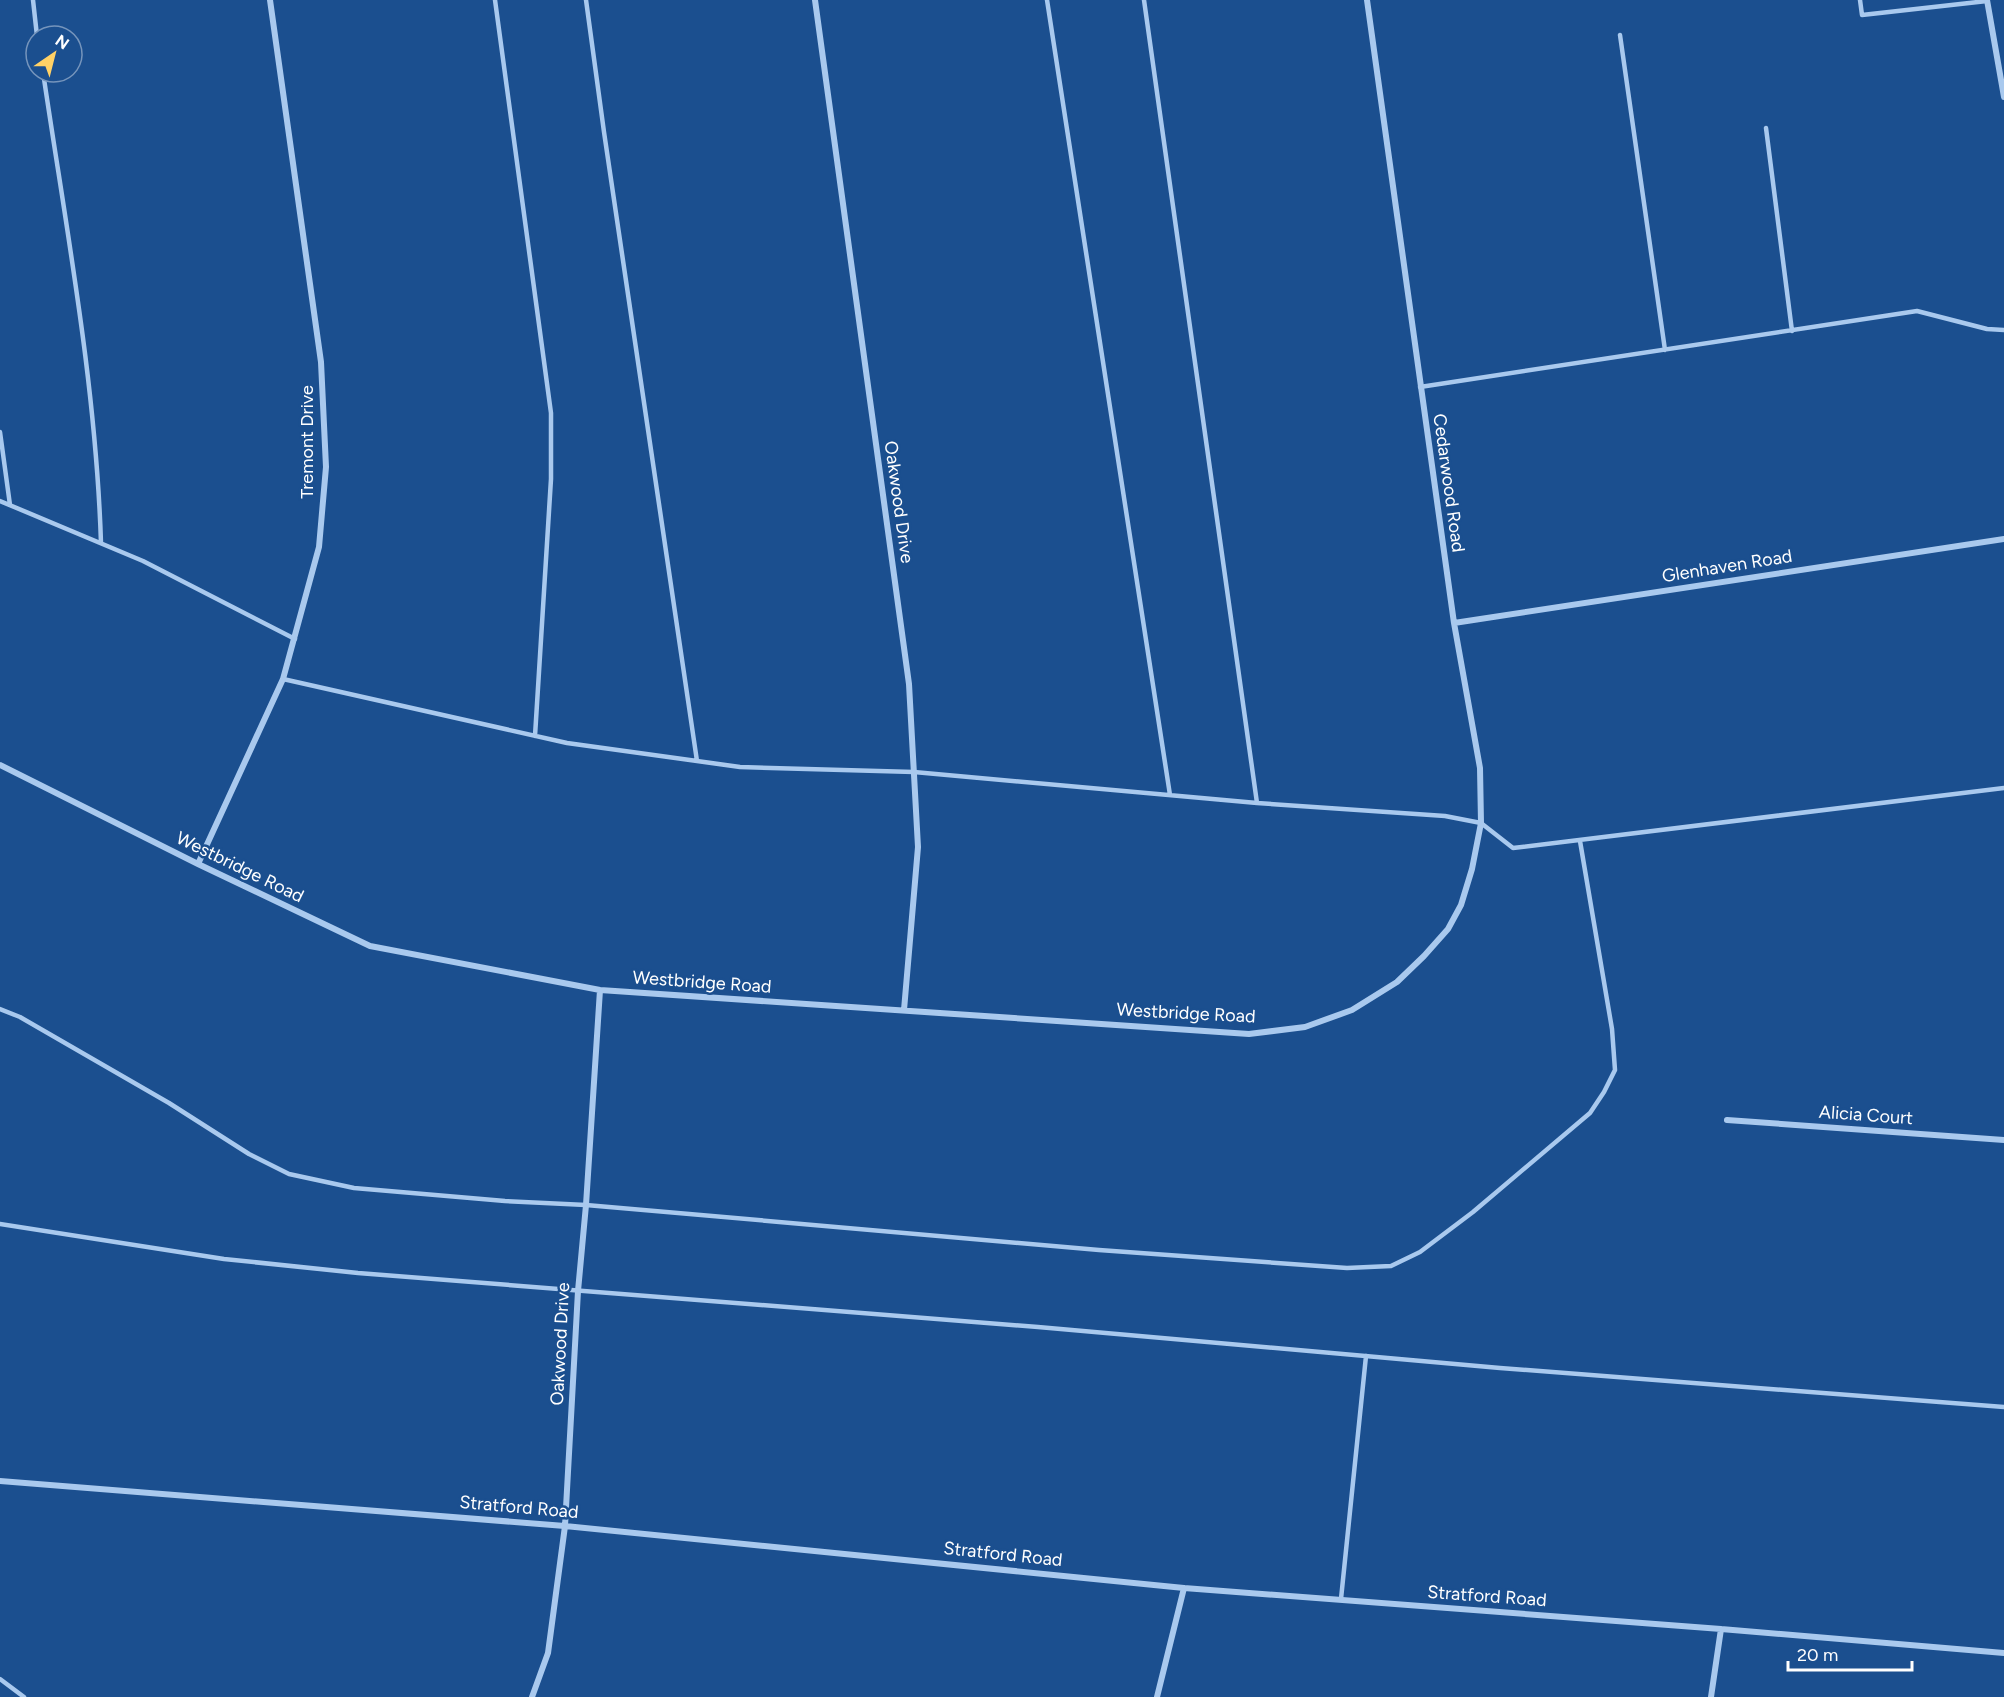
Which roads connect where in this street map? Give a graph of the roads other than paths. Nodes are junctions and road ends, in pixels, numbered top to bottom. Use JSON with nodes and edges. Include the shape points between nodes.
{"nodes":[{"id":1,"x":33,"y":0,"type":"edge"},
{"id":2,"x":270,"y":0,"type":"edge"},
{"id":3,"x":495,"y":0,"type":"edge"},
{"id":4,"x":586,"y":0,"type":"edge"},
{"id":5,"x":816,"y":0,"type":"edge"},
{"id":6,"x":1047,"y":0,"type":"edge"},
{"id":7,"x":1144,"y":0,"type":"edge"},
{"id":8,"x":1367,"y":0,"type":"edge"},
{"id":9,"x":1860,"y":0,"type":"edge"},
{"id":10,"x":1987,"y":0,"type":"edge"},
{"id":11,"x":36,"y":24,"type":"edge"},
{"id":12,"x":1620,"y":36,"type":"dead end"},
{"id":13,"x":45,"y":84,"type":"edge"},
{"id":14,"x":2004,"y":96,"type":"edge"},
{"id":15,"x":1766,"y":128,"type":"dead end"},
{"id":16,"x":2004,"y":330,"type":"edge"},
{"id":17,"x":1792,"y":331,"type":"junction"},
{"id":18,"x":1665,"y":350,"type":"junction"},
{"id":19,"x":1420,"y":387,"type":"junction"},
{"id":20,"x":0,"y":432,"type":"edge"},
{"id":21,"x":0,"y":501,"type":"edge"},
{"id":22,"x":10,"y":505,"type":"junction"},
{"id":23,"x":2004,"y":539,"type":"edge"},
{"id":24,"x":101,"y":543,"type":"junction"},
{"id":25,"x":1454,"y":623,"type":"junction"},
{"id":26,"x":295,"y":639,"type":"junction"},
{"id":27,"x":283,"y":679,"type":"junction"},
{"id":28,"x":535,"y":736,"type":"junction"},
{"id":29,"x":697,"y":761,"type":"junction"},
{"id":30,"x":0,"y":765,"type":"edge"},
{"id":31,"x":914,"y":772,"type":"junction"},
{"id":32,"x":2004,"y":788,"type":"edge"},
{"id":33,"x":1170,"y":795,"type":"junction"},
{"id":34,"x":1257,"y":803,"type":"junction"},
{"id":35,"x":1481,"y":823,"type":"junction"},
{"id":36,"x":1580,"y":841,"type":"junction"},
{"id":37,"x":198,"y":864,"type":"junction"},
{"id":38,"x":1424,"y":956,"type":"joint"},
{"id":39,"x":600,"y":990,"type":"junction"},
{"id":40,"x":0,"y":1009,"type":"edge"},
{"id":41,"x":904,"y":1010,"type":"junction"},
{"id":42,"x":1726,"y":1120,"type":"dead end"},
{"id":43,"x":2004,"y":1140,"type":"edge"},
{"id":44,"x":586,"y":1205,"type":"junction"},
{"id":45,"x":0,"y":1224,"type":"edge"},
{"id":46,"x":578,"y":1291,"type":"junction"},
{"id":47,"x":1366,"y":1356,"type":"junction"},
{"id":48,"x":2004,"y":1407,"type":"edge"},
{"id":49,"x":1,"y":1483,"type":"edge"},
{"id":50,"x":565,"y":1526,"type":"junction"},
{"id":51,"x":1184,"y":1588,"type":"junction"},
{"id":52,"x":1341,"y":1599,"type":"junction"},
{"id":53,"x":1720,"y":1629,"type":"junction"},
{"id":54,"x":2004,"y":1653,"type":"edge"},
{"id":55,"x":0,"y":1679,"type":"edge"},
{"id":56,"x":24,"y":1697,"type":"edge"},
{"id":57,"x":532,"y":1697,"type":"edge"},
{"id":58,"x":1157,"y":1697,"type":"edge"},
{"id":59,"x":1711,"y":1697,"type":"edge"}],
"edges":[{"from":1,"to":11,"type":"lane"},
{"from":2,"to":26,"type":"street","name":"Tremont Drive","via":[[321,362],[326,467],[319,547]]},
{"from":3,"to":28,"type":"lane","via":[[551,413],[551,479]]},
{"from":4,"to":29,"type":"lane"},
{"from":5,"to":31,"type":"street","name":"Oakwood Drive","via":[[909,684]]},
{"from":6,"to":33,"type":"lane"},
{"from":7,"to":34,"type":"lane"},
{"from":8,"to":19,"type":"street","name":"Cedarwood Road"},
{"from":9,"to":10,"type":"lane","via":[[1862,15]]},
{"from":10,"to":14,"type":"street"},
{"from":12,"to":18,"type":"lane"},
{"from":13,"to":24,"type":"lane","via":[[80,316]]},
{"from":15,"to":17,"type":"lane"},
{"from":16,"to":17,"type":"lane","via":[[1917,312]]},
{"from":17,"to":18,"type":"lane"},
{"from":18,"to":19,"type":"lane"},
{"from":19,"to":25,"type":"street","name":"Cedarwood Road"},
{"from":20,"to":22,"type":"lane"},
{"from":21,"to":22,"type":"lane"},
{"from":22,"to":24,"type":"lane"},
{"from":23,"to":25,"type":"street","name":"Glenhaven Road"},
{"from":24,"to":26,"type":"lane"},
{"from":25,"to":35,"type":"street","name":"Cedarwood Road","via":[[1480,768]]},
{"from":26,"to":27,"type":"street","name":"Tremont Drive"},
{"from":27,"to":28,"type":"lane"},
{"from":27,"to":37,"type":"street","name":"Tremont Drive"},
{"from":28,"to":29,"type":"lane"},
{"from":29,"to":31,"type":"lane","via":[[740,767]]},
{"from":30,"to":37,"type":"street","name":"Westbridge Road"},
{"from":31,"to":33,"type":"lane"},
{"from":31,"to":41,"type":"street","name":"Oakwood Drive","via":[[918,847]]},
{"from":32,"to":36,"type":"lane"},
{"from":33,"to":34,"type":"lane"},
{"from":34,"to":35,"type":"lane","via":[[1445,816]]},
{"from":35,"to":36,"type":"lane","via":[[1513,848]]},
{"from":35,"to":38,"type":"street","name":"Cedarwood Road","via":[[1461,905],[1448,929]]},
{"from":36,"to":44,"type":"lane","via":[[1612,1029],[1615,1070],[1590,1113],[1473,1212],[1420,1252],[1391,1266],[1347,1268],[1111,1251]]},
{"from":37,"to":39,"type":"street","name":"Westbridge Road","via":[[370,946]]},
{"from":38,"to":41,"type":"street","name":"Westbridge Road","via":[[1396,982],[1352,1010],[1305,1027],[1249,1034]]},
{"from":39,"to":41,"type":"street","name":"Westbridge Road"},
{"from":39,"to":44,"type":"street","name":"Oakwood Drive"},
{"from":40,"to":44,"type":"lane","via":[[289,1174],[354,1188]]},
{"from":42,"to":43,"type":"street","name":"Alicia Court"},
{"from":44,"to":46,"type":"street","name":"Oakwood Drive"},
{"from":45,"to":46,"type":"lane","via":[[224,1259]]},
{"from":46,"to":47,"type":"lane"},
{"from":46,"to":50,"type":"street","name":"Oakwood Drive"},
{"from":47,"to":48,"type":"lane"},
{"from":47,"to":52,"type":"lane"},
{"from":49,"to":50,"type":"street","name":"Stratford Road"},
{"from":50,"to":51,"type":"street","name":"Stratford Road"},
{"from":50,"to":57,"type":"street","name":"Oakwood Drive","via":[[548,1653]]},
{"from":51,"to":52,"type":"street","name":"Stratford Road"},
{"from":51,"to":58,"type":"street"},
{"from":52,"to":53,"type":"street","name":"Stratford Road"},
{"from":53,"to":54,"type":"street","name":"Stratford Road"},
{"from":53,"to":59,"type":"street"},
{"from":55,"to":56,"type":"lane"}]}
